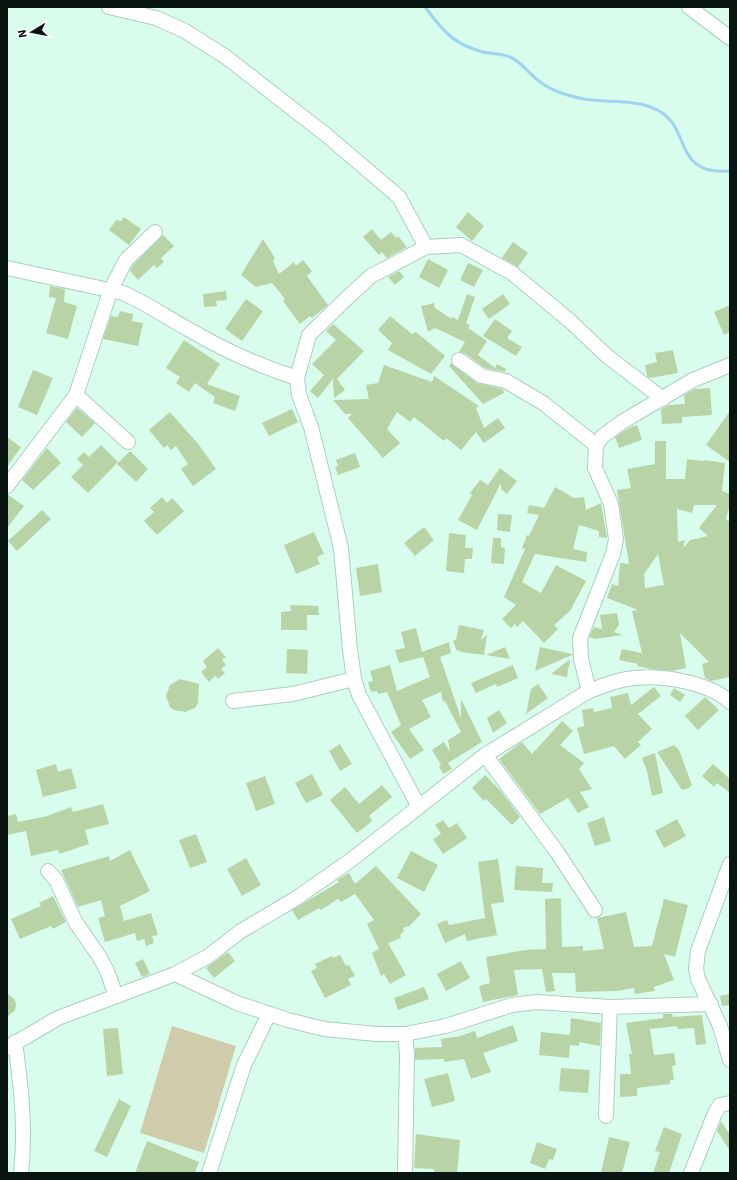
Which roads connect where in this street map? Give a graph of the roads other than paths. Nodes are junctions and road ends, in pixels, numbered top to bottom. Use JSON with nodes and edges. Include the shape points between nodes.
{"nodes":[{"id":1,"x":109,"y":7,"type":"edge"},
{"id":2,"x":689,"y":7,"type":"edge"},
{"id":3,"x":730,"y":38,"type":"edge"},
{"id":4,"x":155,"y":232,"type":"dead end"},
{"id":5,"x":426,"y":247,"type":"junction"},
{"id":6,"x":7,"y":268,"type":"edge"},
{"id":7,"x":111,"y":290,"type":"junction"},
{"id":8,"x":459,"y":360,"type":"dead end"},
{"id":9,"x":730,"y":365,"type":"edge"},
{"id":10,"x":297,"y":378,"type":"junction"},
{"id":11,"x":76,"y":395,"type":"junction"},
{"id":12,"x":663,"y":399,"type":"junction"},
{"id":13,"x":128,"y":442,"type":"dead end"},
{"id":14,"x":596,"y":444,"type":"junction"},
{"id":15,"x":7,"y":486,"type":"edge"},
{"id":16,"x":354,"y":679,"type":"junction"},
{"id":17,"x":589,"y":691,"type":"junction"},
{"id":18,"x":233,"y":701,"type":"dead end"},
{"id":19,"x":729,"y":701,"type":"edge"},
{"id":20,"x":485,"y":756,"type":"junction"},
{"id":21,"x":419,"y":807,"type":"junction"},
{"id":22,"x":730,"y":864,"type":"edge"},
{"id":23,"x":48,"y":871,"type":"dead end"},
{"id":24,"x":595,"y":910,"type":"dead end"},
{"id":25,"x":175,"y":974,"type":"junction"},
{"id":26,"x":116,"y":996,"type":"junction"},
{"id":27,"x":711,"y":1004,"type":"junction"},
{"id":28,"x":610,"y":1007,"type":"junction"},
{"id":29,"x":269,"y":1014,"type":"junction"},
{"id":30,"x":404,"y":1034,"type":"junction"},
{"id":31,"x":11,"y":1045,"type":"edge"},
{"id":32,"x":730,"y":1060,"type":"edge"},
{"id":33,"x":730,"y":1102,"type":"edge"},
{"id":34,"x":606,"y":1116,"type":"dead end"},
{"id":35,"x":21,"y":1173,"type":"edge"},
{"id":36,"x":209,"y":1173,"type":"edge"},
{"id":37,"x":405,"y":1173,"type":"edge"},
{"id":38,"x":692,"y":1173,"type":"edge"}],
"edges":[{"from":1,"to":5,"type":"street","via":[[156,18],[185,31],[226,57],[325,134],[399,197]]},
{"from":2,"to":3,"type":"street"},
{"from":4,"to":7,"type":"street","via":[[126,260]]},
{"from":5,"to":10,"type":"street","via":[[371,276],[326,318],[310,335]]},
{"from":5,"to":12,"type":"street","via":[[461,245],[512,273],[570,321],[607,356]]},
{"from":6,"to":7,"type":"street"},
{"from":7,"to":10,"type":"street","via":[[138,300],[222,348]]},
{"from":7,"to":11,"type":"street"},
{"from":8,"to":14,"type":"street","via":[[482,376],[506,381],[543,403]]},
{"from":9,"to":12,"type":"street","via":[[693,380]]},
{"from":10,"to":16,"type":"street","via":[[299,395],[311,427],[341,548]]},
{"from":11,"to":13,"type":"street"},
{"from":11,"to":15,"type":"street"},
{"from":12,"to":14,"type":"street","via":[[622,422]]},
{"from":14,"to":17,"type":"street","via":[[595,468],[615,517],[616,539],[613,554],[580,638],[581,659]]},
{"from":16,"to":18,"type":"street","via":[[293,694]]},
{"from":16,"to":21,"type":"street","via":[[359,695]]},
{"from":17,"to":19,"type":"street","via":[[607,683],[649,677],[706,687]]},
{"from":17,"to":20,"type":"street"},
{"from":20,"to":21,"type":"street"},
{"from":20,"to":24,"type":"street","via":[[557,852]]},
{"from":21,"to":25,"type":"street","via":[[351,860],[295,899]]},
{"from":22,"to":27,"type":"street","via":[[698,951],[698,979]]},
{"from":23,"to":26,"type":"street","via":[[56,880],[76,923],[99,956]]},
{"from":25,"to":26,"type":"street"},
{"from":25,"to":29,"type":"street","via":[[236,1003]]},
{"from":26,"to":31,"type":"street","via":[[58,1018]]},
{"from":27,"to":28,"type":"street"},
{"from":27,"to":32,"type":"street"},
{"from":28,"to":30,"type":"street","via":[[537,1002],[512,1005],[446,1026]]},
{"from":28,"to":34,"type":"street"},
{"from":29,"to":30,"type":"street","via":[[324,1028],[376,1034]]},
{"from":29,"to":36,"type":"street","via":[[244,1065]]},
{"from":30,"to":37,"type":"street","via":[[407,1054]]},
{"from":31,"to":35,"type":"street","via":[[20,1083],[24,1149]]},
{"from":33,"to":38,"type":"street","via":[[720,1105],[715,1113]]}]}
